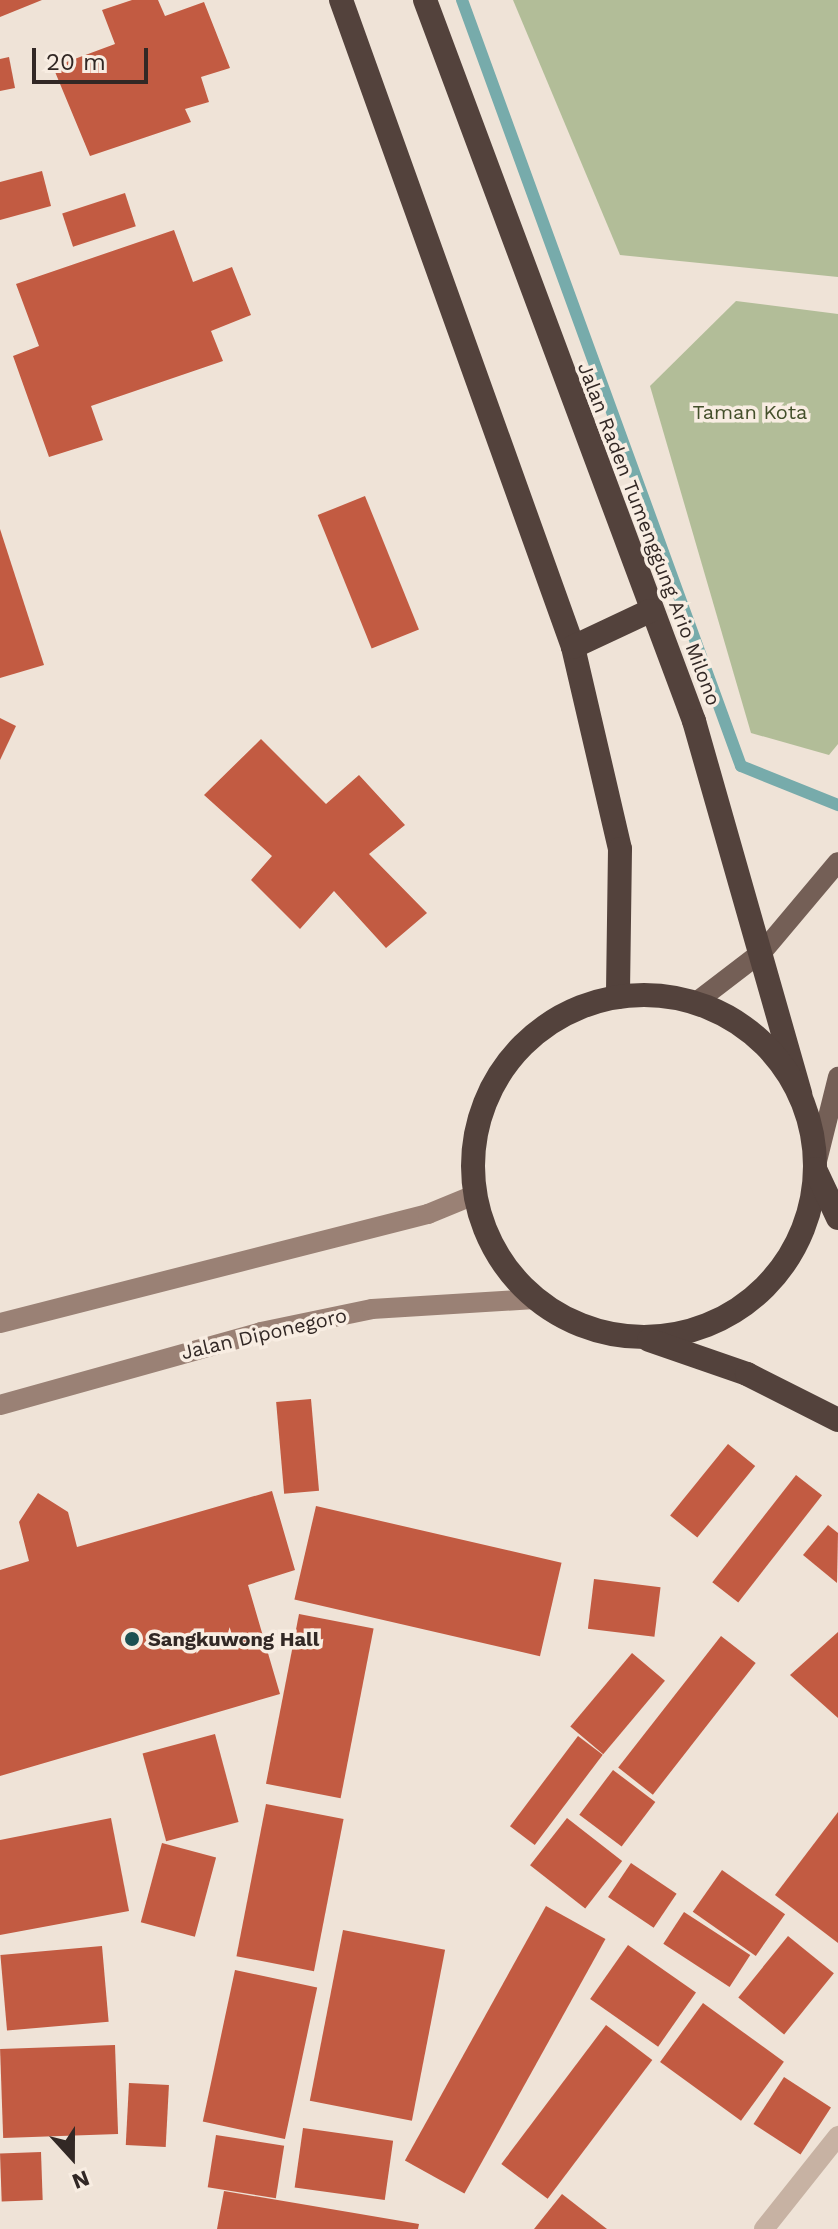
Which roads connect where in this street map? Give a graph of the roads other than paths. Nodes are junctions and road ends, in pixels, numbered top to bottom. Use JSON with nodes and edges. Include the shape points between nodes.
{"nodes":[{"id":1,"x":341,"y":0,"type":"edge"},
{"id":2,"x":425,"y":0,"type":"edge"},
{"id":3,"x":650,"y":611,"type":"junction"},
{"id":4,"x":573,"y":647,"type":"junction"},
{"id":5,"x":838,"y":862,"type":"edge"},
{"id":6,"x":763,"y":951,"type":"junction"},
{"id":7,"x":618,"y":997,"type":"junction"},
{"id":8,"x":695,"y":1003,"type":"junction"},
{"id":9,"x":838,"y":1077,"type":"edge"},
{"id":10,"x":800,"y":1094,"type":"junction"},
{"id":11,"x":815,"y":1169,"type":"junction"},
{"id":12,"x":474,"y":1195,"type":"junction"},
{"id":13,"x":838,"y":1218,"type":"edge"},
{"id":14,"x":535,"y":1299,"type":"junction"},
{"id":15,"x":0,"y":1323,"type":"edge"},
{"id":16,"x":640,"y":1337,"type":"junction"},
{"id":17,"x":0,"y":1405,"type":"edge"},
{"id":18,"x":838,"y":1420,"type":"edge"},
{"id":19,"x":838,"y":2136,"type":"edge"},
{"id":20,"x":764,"y":2229,"type":"edge"}],
"edges":[{"from":1,"to":4,"type":"highway"},
{"from":2,"to":3,"type":"highway","name":"Jalan Raden Tumenggung Ario Milono"},
{"from":3,"to":4,"type":"highway"},
{"from":3,"to":6,"type":"highway","name":"Jalan Raden Tumenggung Ario Milono","via":[[698,733]]},
{"from":4,"to":7,"type":"highway","via":[[620,849]]},
{"from":5,"to":6,"type":"main road"},
{"from":6,"to":8,"type":"main road"},
{"from":6,"to":10,"type":"highway","name":"Jalan Raden Tumenggung Ario Milono"},
{"from":7,"to":8,"type":"highway"},
{"from":7,"to":12,"type":"highway","via":[[575,1009],[535,1033],[504,1065],[483,1105],[472,1150]]},
{"from":8,"to":10,"type":"highway","via":[[746,1028]]},
{"from":9,"to":11,"type":"main road"},
{"from":10,"to":11,"type":"highway","name":"Jalan Raden Tumenggung Ario Milono"},
{"from":11,"to":13,"type":"highway"},
{"from":11,"to":16,"type":"highway","via":[[801,1230],[776,1274],[715,1321]]},
{"from":12,"to":14,"type":"highway","via":[[499,1258]]},
{"from":12,"to":15,"type":"main road","via":[[428,1214]]},
{"from":14,"to":16,"type":"highway","via":[[584,1327]]},
{"from":14,"to":17,"type":"main road","name":"Jalan Diponegoro","via":[[372,1309],[261,1332]]},
{"from":16,"to":18,"type":"highway","via":[[747,1374]]},
{"from":19,"to":20,"type":"street"}]}
